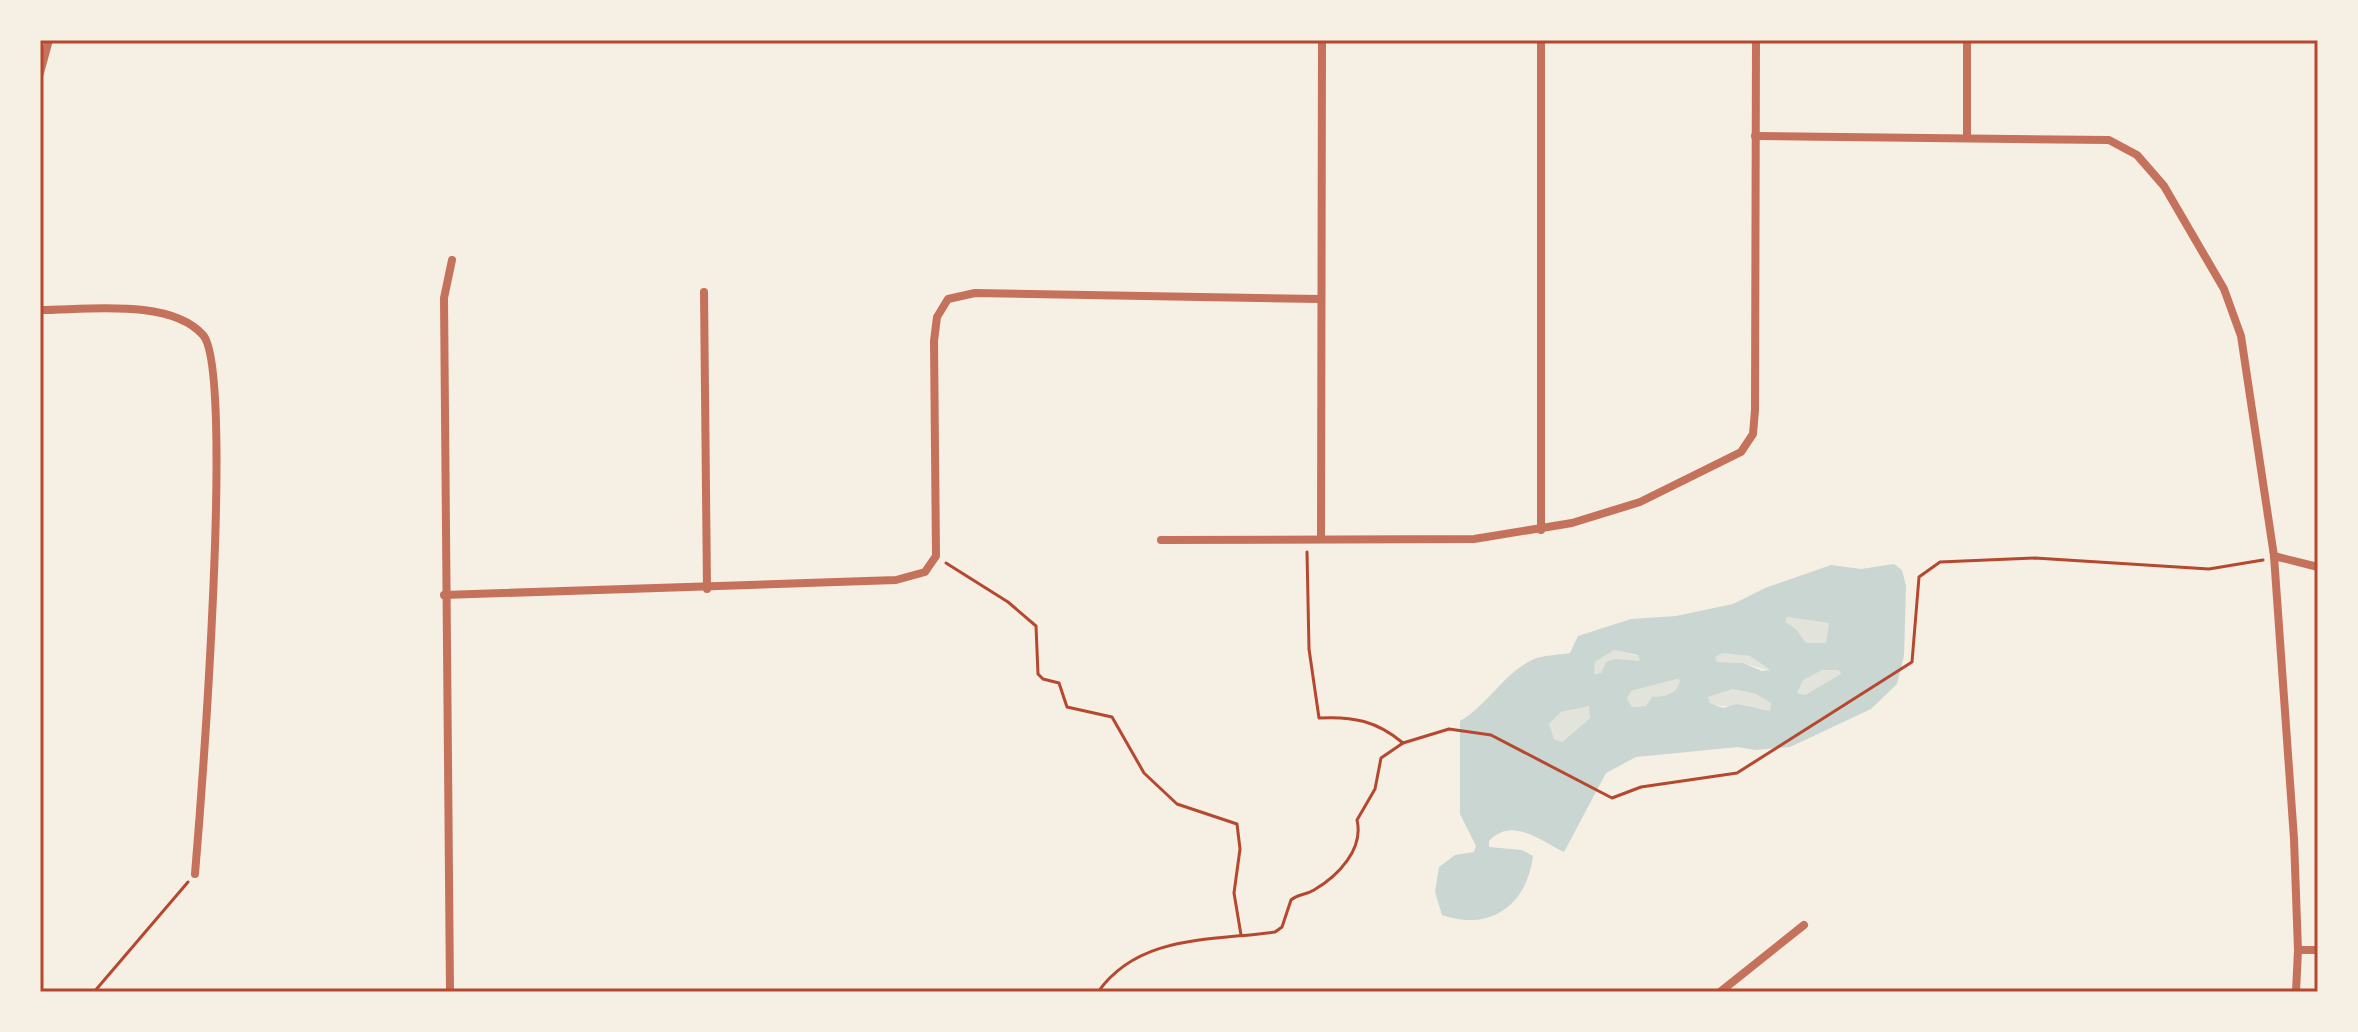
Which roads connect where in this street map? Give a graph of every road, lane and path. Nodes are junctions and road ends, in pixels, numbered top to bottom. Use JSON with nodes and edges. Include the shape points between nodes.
{"nodes":[{"id":1,"x":49,"y":40,"type":"edge"},
{"id":2,"x":1322,"y":40,"type":"edge"},
{"id":3,"x":1541,"y":40,"type":"edge"},
{"id":4,"x":1756,"y":40,"type":"edge"},
{"id":5,"x":1967,"y":40,"type":"edge"},
{"id":6,"x":40,"y":73,"type":"edge"},
{"id":7,"x":1755,"y":136,"type":"junction"},
{"id":8,"x":1967,"y":137,"type":"junction"},
{"id":9,"x":452,"y":260,"type":"dead end"},
{"id":10,"x":704,"y":292,"type":"dead end"},
{"id":11,"x":1320,"y":299,"type":"junction"},
{"id":12,"x":40,"y":310,"type":"edge"},
{"id":13,"x":1541,"y":530,"type":"junction"},
{"id":14,"x":1306,"y":539,"type":"junction"},
{"id":15,"x":1321,"y":539,"type":"junction"},
{"id":16,"x":1161,"y":540,"type":"dead end"},
{"id":17,"x":936,"y":556,"type":"junction"},
{"id":18,"x":2274,"y":556,"type":"junction"},
{"id":19,"x":2318,"y":567,"type":"edge"},
{"id":20,"x":707,"y":589,"type":"junction"},
{"id":21,"x":444,"y":595,"type":"junction"},
{"id":22,"x":1403,"y":743,"type":"junction"},
{"id":23,"x":195,"y":874,"type":"joint"},
{"id":24,"x":1804,"y":925,"type":"dead end"},
{"id":25,"x":1241,"y":935,"type":"junction"},
{"id":26,"x":2298,"y":950,"type":"junction"},
{"id":27,"x":2318,"y":950,"type":"edge"},
{"id":28,"x":94,"y":992,"type":"edge"},
{"id":29,"x":450,"y":992,"type":"edge"},
{"id":30,"x":1098,"y":992,"type":"edge"},
{"id":31,"x":1720,"y":992,"type":"edge"},
{"id":32,"x":2296,"y":992,"type":"edge"}],
"edges":[{"from":1,"to":6,"type":"street"},
{"from":2,"to":11,"type":"street"},
{"from":3,"to":13,"type":"street"},
{"from":4,"to":7,"type":"street"},
{"from":5,"to":8,"type":"street"},
{"from":7,"to":8,"type":"street"},
{"from":7,"to":13,"type":"street","via":[[1753,434],[1741,452],[1640,502]]},
{"from":8,"to":18,"type":"street","via":[[2109,140],[2137,155],[2164,186],[2224,289],[2241,336]]},
{"from":9,"to":21,"type":"street","via":[[444,298]]},
{"from":10,"to":20,"type":"street"},
{"from":11,"to":15,"type":"street"},
{"from":11,"to":17,"type":"street","via":[[975,293],[948,299],[937,317],[934,341]]},
{"from":12,"to":23,"type":"street","via":[[142,310],[179,316],[206,337],[214,371],[215,582]]},
{"from":13,"to":15,"type":"street","via":[[1474,539]]},
{"from":14,"to":15,"type":"street"},
{"from":14,"to":16,"type":"street"},
{"from":14,"to":22,"type":"path","via":[[1309,649],[1319,718],[1364,719]]},
{"from":17,"to":20,"type":"street","via":[[925,572],[896,580]]},
{"from":17,"to":25,"type":"path","via":[[1036,626],[1038,674],[1059,683],[1067,707],[1112,717],[1144,773],[1177,804],[1237,824],[1240,849],[1234,893]]},
{"from":18,"to":19,"type":"street"},
{"from":18,"to":22,"type":"path","via":[[2209,569],[2035,558],[1940,562],[1919,577],[1912,662],[1737,773],[1641,787],[1612,798],[1491,735],[1449,729]]},
{"from":18,"to":26,"type":"street"},
{"from":20,"to":21,"type":"street"},
{"from":21,"to":29,"type":"street"},
{"from":22,"to":25,"type":"path","via":[[1381,758],[1375,789],[1357,820],[1355,850],[1342,867],[1291,900],[1282,927],[1275,932]]},
{"from":23,"to":28,"type":"path"},
{"from":24,"to":31,"type":"street"},
{"from":25,"to":30,"type":"path","via":[[1145,952],[1112,973]]},
{"from":26,"to":27,"type":"street"},
{"from":26,"to":32,"type":"street"}]}
